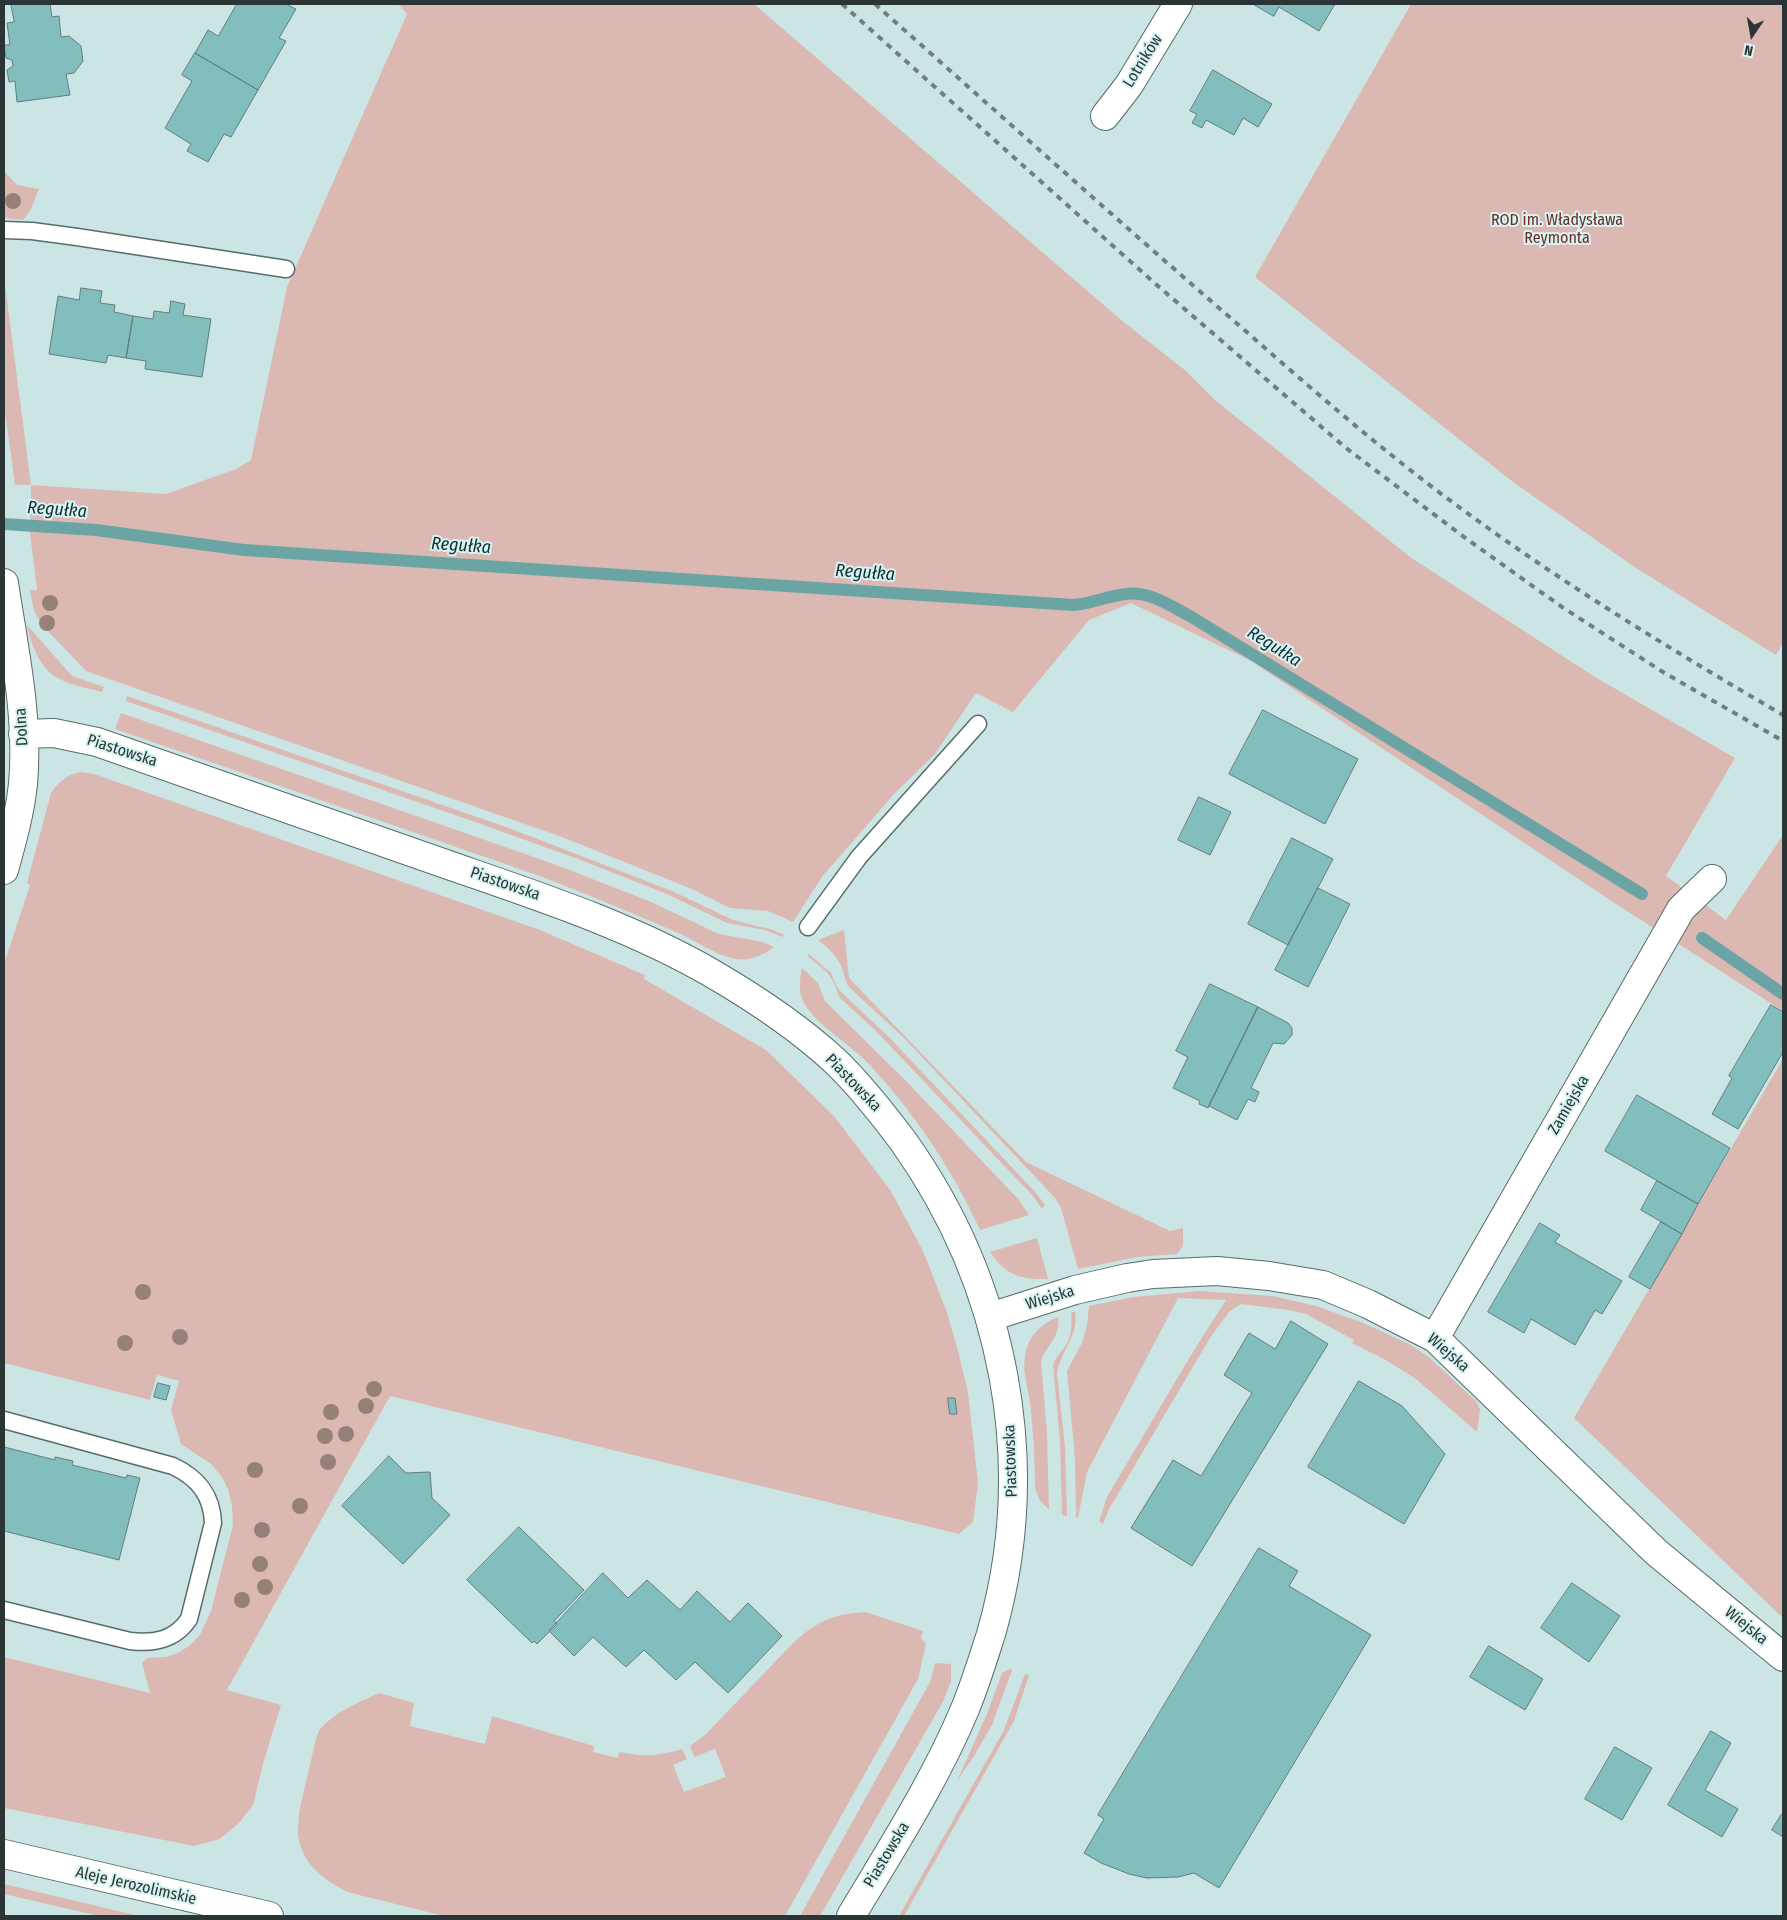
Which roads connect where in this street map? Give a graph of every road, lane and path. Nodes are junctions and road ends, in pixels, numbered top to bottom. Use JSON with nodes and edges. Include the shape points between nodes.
{"nodes":[{"id":1,"x":1178,"y":4,"type":"edge"},
{"id":2,"x":1105,"y":116,"type":"dead end"},
{"id":3,"x":4,"y":230,"type":"edge"},
{"id":4,"x":286,"y":269,"type":"dead end"},
{"id":5,"x":4,"y":583,"type":"edge"},
{"id":6,"x":978,"y":724,"type":"dead end"},
{"id":7,"x":23,"y":734,"type":"junction"},
{"id":8,"x":4,"y":870,"type":"edge"},
{"id":9,"x":1712,"y":879,"type":"dead end"},
{"id":10,"x":808,"y":928,"type":"dead end"},
{"id":11,"x":990,"y":1317,"type":"junction"},
{"id":12,"x":1436,"y":1338,"type":"junction"},
{"id":13,"x":4,"y":1420,"type":"edge"},
{"id":14,"x":4,"y":1610,"type":"edge"},
{"id":15,"x":1783,"y":1657,"type":"edge"},
{"id":16,"x":4,"y":1854,"type":"edge"},
{"id":17,"x":269,"y":1916,"type":"edge"},
{"id":18,"x":851,"y":1916,"type":"edge"}],
"edges":[{"from":1,"to":2,"type":"street","name":"Lotników","via":[[1129,85]]},
{"from":3,"to":4,"type":"lane","via":[[32,231]]},
{"from":5,"to":7,"type":"street","name":"Dolna","via":[[18,674]]},
{"from":6,"to":10,"type":"lane","via":[[858,856]]},
{"from":7,"to":8,"type":"street","name":"Dolna","via":[[20,805]]},
{"from":7,"to":11,"type":"street","name":"Piastowska","via":[[69,735],[116,748],[554,901],[649,941],[711,973],[784,1020],[835,1061],[886,1118],[921,1167],[951,1218]]},
{"from":9,"to":12,"type":"street","name":"Zamiejska","via":[[1682,909]]},
{"from":11,"to":12,"type":"street","name":"Wiejska","via":[[1075,1290],[1127,1278],[1217,1271],[1323,1285]]},
{"from":11,"to":18,"type":"street","name":"Piastowska","via":[[1006,1382],[1012,1451],[1011,1525],[998,1604],[965,1709],[909,1818]]},
{"from":12,"to":15,"type":"street","name":"Wiejska","via":[[1656,1552]]},
{"from":13,"to":14,"type":"lane","via":[[173,1466],[189,1474],[206,1495],[213,1523],[189,1619],[173,1636],[144,1643],[130,1641]]},
{"from":16,"to":17,"type":"street","name":"Aleje Jerozolimskie"}]}
